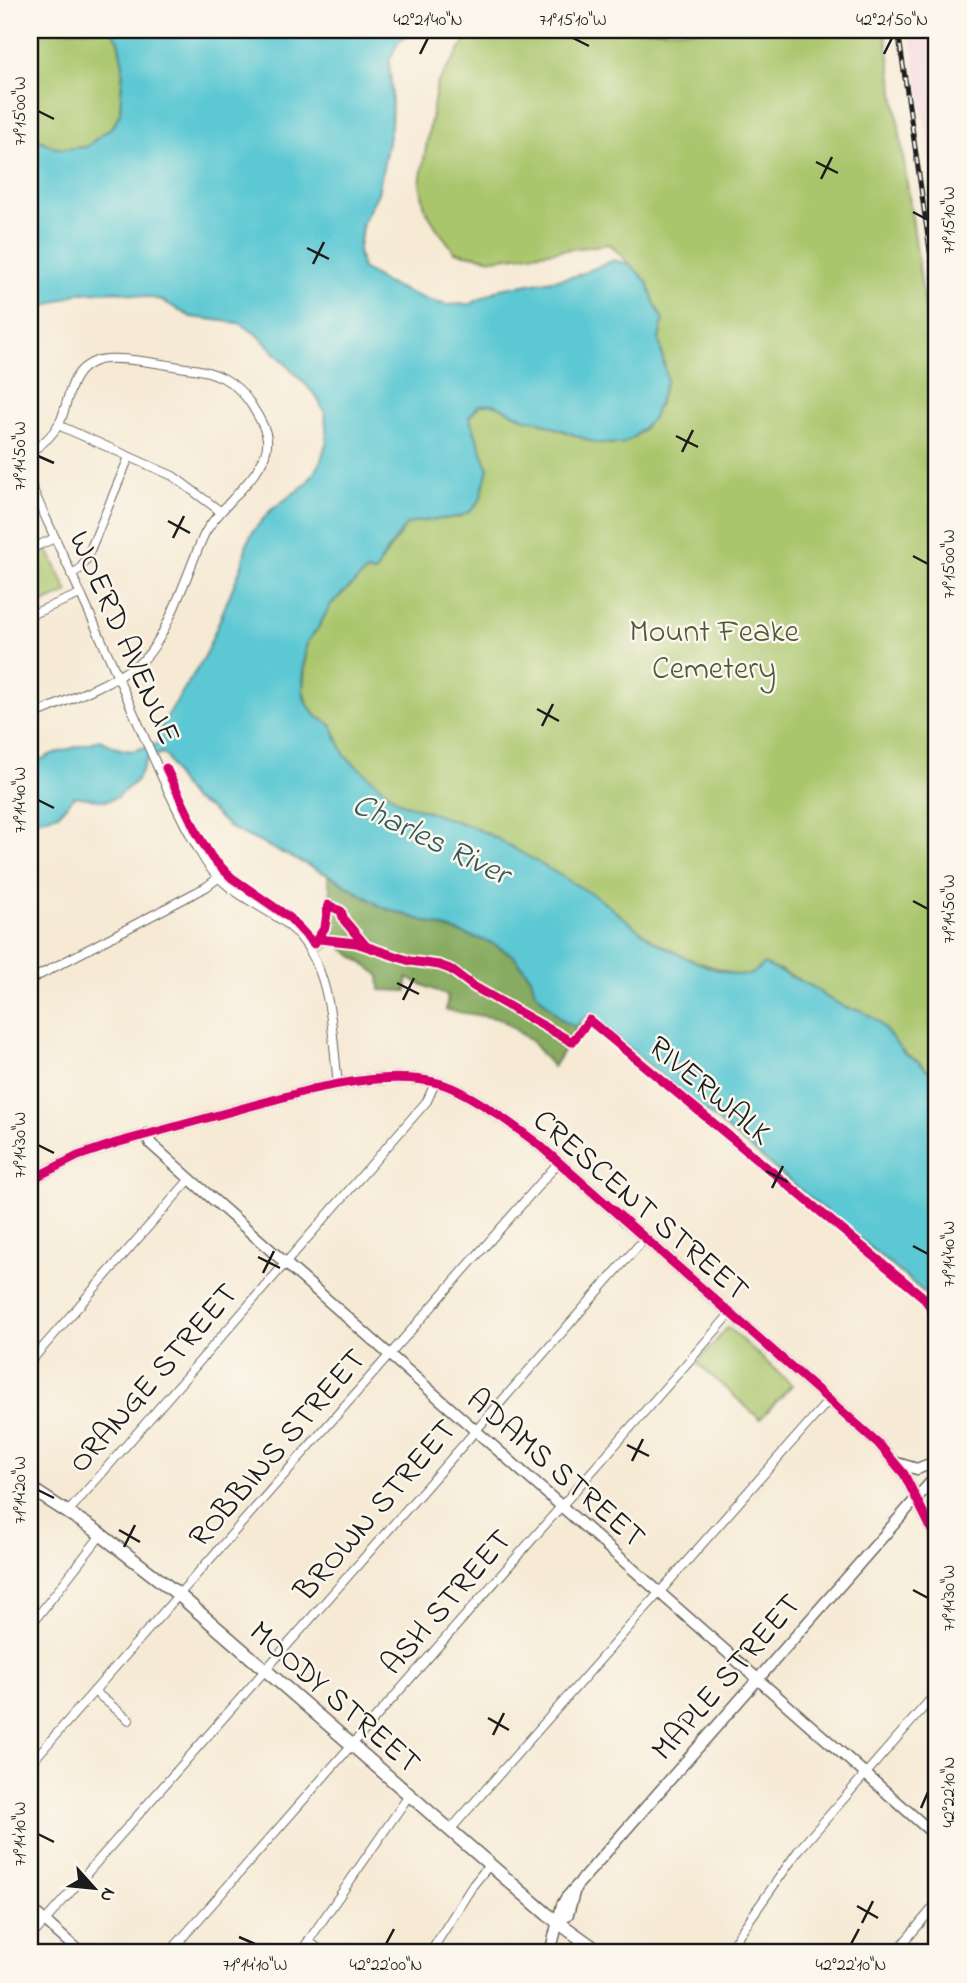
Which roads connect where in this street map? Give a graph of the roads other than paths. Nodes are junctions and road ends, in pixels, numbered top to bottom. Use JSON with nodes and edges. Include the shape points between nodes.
{"nodes":[{"id":1,"x":58,"y":425,"type":"junction"},
{"id":2,"x":30,"y":452,"type":"edge"},
{"id":3,"x":129,"y":457,"type":"junction"},
{"id":4,"x":30,"y":483,"type":"edge"},
{"id":5,"x":220,"y":511,"type":"junction"},
{"id":6,"x":55,"y":538,"type":"junction"},
{"id":7,"x":30,"y":549,"type":"edge"},
{"id":8,"x":71,"y":574,"type":"junction"},
{"id":9,"x":80,"y":594,"type":"junction"},
{"id":10,"x":30,"y":615,"type":"edge"},
{"id":11,"x":118,"y":676,"type":"junction"},
{"id":12,"x":30,"y":700,"type":"edge"},
{"id":13,"x":33,"y":715,"type":"edge"},
{"id":14,"x":218,"y":878,"type":"junction"},
{"id":15,"x":30,"y":980,"type":"edge"},
{"id":16,"x":435,"y":1083,"type":"junction"},
{"id":17,"x":338,"y":1085,"type":"junction"},
{"id":18,"x":146,"y":1134,"type":"junction"},
{"id":19,"x":559,"y":1162,"type":"junction"},
{"id":20,"x":190,"y":1179,"type":"junction"},
{"id":21,"x":30,"y":1180,"type":"edge"},
{"id":22,"x":645,"y":1238,"type":"junction"},
{"id":23,"x":285,"y":1263,"type":"junction"},
{"id":24,"x":731,"y":1313,"type":"junction"},
{"id":25,"x":389,"y":1355,"type":"junction"},
{"id":26,"x":30,"y":1363,"type":"edge"},
{"id":27,"x":829,"y":1400,"type":"junction"},
{"id":28,"x":476,"y":1430,"type":"junction"},
{"id":29,"x":937,"y":1461,"type":"edge"},
{"id":30,"x":895,"y":1462,"type":"junction"},
{"id":31,"x":937,"y":1475,"type":"edge"},
{"id":32,"x":30,"y":1488,"type":"edge"},
{"id":33,"x":916,"y":1498,"type":"junction"},
{"id":34,"x":562,"y":1505,"type":"junction"},
{"id":35,"x":68,"y":1511,"type":"junction"},
{"id":36,"x":101,"y":1535,"type":"junction"},
{"id":37,"x":937,"y":1540,"type":"edge"},
{"id":38,"x":660,"y":1592,"type":"junction"},
{"id":39,"x":179,"y":1595,"type":"junction"},
{"id":40,"x":30,"y":1626,"type":"edge"},
{"id":41,"x":266,"y":1670,"type":"junction"},
{"id":42,"x":758,"y":1679,"type":"junction"},
{"id":43,"x":94,"y":1691,"type":"junction"},
{"id":44,"x":937,"y":1692,"type":"edge"},
{"id":45,"x":129,"y":1720,"type":"dead end"},
{"id":46,"x":352,"y":1745,"type":"junction"},
{"id":47,"x":30,"y":1764,"type":"edge"},
{"id":48,"x":866,"y":1773,"type":"junction"},
{"id":49,"x":410,"y":1794,"type":"junction"},
{"id":50,"x":450,"y":1830,"type":"junction"},
{"id":51,"x":937,"y":1837,"type":"edge"},
{"id":52,"x":490,"y":1864,"type":"junction"},
{"id":53,"x":937,"y":1903,"type":"edge"},
{"id":54,"x":30,"y":1909,"type":"edge"},
{"id":55,"x":45,"y":1922,"type":"junction"},
{"id":56,"x":559,"y":1923,"type":"junction"},
{"id":57,"x":30,"y":1938,"type":"edge"},
{"id":58,"x":309,"y":1941,"type":"junction"},
{"id":59,"x":81,"y":1953,"type":"edge"},
{"id":60,"x":169,"y":1953,"type":"edge"},
{"id":61,"x":300,"y":1953,"type":"edge"},
{"id":62,"x":323,"y":1953,"type":"edge"},
{"id":63,"x":430,"y":1953,"type":"edge"},
{"id":64,"x":550,"y":1953,"type":"edge"},
{"id":65,"x":601,"y":1953,"type":"edge"},
{"id":66,"x":726,"y":1953,"type":"edge"},
{"id":67,"x":895,"y":1953,"type":"edge"}],
"edges":[{"from":1,"to":2,"type":"street"},
{"from":1,"to":3,"type":"street"},
{"from":1,"to":5,"type":"street","via":[[75,378],[100,359],[195,369],[225,378],[252,406],[268,445],[261,464]]},
{"from":3,"to":5,"type":"street","via":[[180,480]]},
{"from":3,"to":8,"type":"street","via":[[86,560]]},
{"from":4,"to":6,"type":"street","name":"WOERD AVENUE"},
{"from":5,"to":11,"type":"street","via":[[204,535],[154,645],[139,663]]},
{"from":6,"to":7,"type":"street"},
{"from":6,"to":8,"type":"street","name":"WOERD AVENUE"},
{"from":8,"to":9,"type":"street","name":"WOERD AVENUE"},
{"from":9,"to":10,"type":"street"},
{"from":9,"to":11,"type":"street","name":"WOERD AVENUE"},
{"from":11,"to":13,"type":"street"},
{"from":11,"to":14,"type":"street","name":"WOERD AVENUE","via":[[199,851]]},
{"from":12,"to":13,"type":"street"},
{"from":14,"to":15,"type":"street"},
{"from":14,"to":17,"type":"street","name":"WOERD AVENUE","via":[[285,922],[311,951],[325,986]]},
{"from":16,"to":17,"type":"street","name":"CRESCENT STREET","via":[[401,1080]]},
{"from":16,"to":19,"type":"street","name":"CRESCENT STREET","via":[[454,1089],[504,1120]]},
{"from":16,"to":23,"type":"street","name":"ORANGE STREET","via":[[427,1101]]},
{"from":17,"to":18,"type":"street","name":"CRESCENT STREET"},
{"from":18,"to":20,"type":"street","name":"ADAMS STREET","via":[[153,1147]]},
{"from":18,"to":21,"type":"street","name":"CRESCENT STREET","via":[[86,1153]]},
{"from":19,"to":22,"type":"street","name":"CRESCENT STREET"},
{"from":19,"to":25,"type":"street","name":"ROBBINS STREET"},
{"from":20,"to":23,"type":"street","name":"ADAMS STREET"},
{"from":20,"to":26,"type":"street"},
{"from":22,"to":24,"type":"street","name":"CRESCENT STREET"},
{"from":22,"to":28,"type":"street","name":"BROWN STREET"},
{"from":23,"to":25,"type":"street","name":"ADAMS STREET"},
{"from":23,"to":35,"type":"street","name":"ORANGE STREET"},
{"from":24,"to":27,"type":"street","name":"CRESCENT STREET"},
{"from":24,"to":34,"type":"street","name":"ASH STREET"},
{"from":25,"to":28,"type":"street","name":"ADAMS STREET"},
{"from":25,"to":39,"type":"street","name":"ROBBINS STREET"},
{"from":27,"to":30,"type":"street","name":"CRESCENT STREET"},
{"from":27,"to":38,"type":"street"},
{"from":28,"to":34,"type":"street","name":"ADAMS STREET"},
{"from":28,"to":41,"type":"street","name":"BROWN STREET"},
{"from":29,"to":30,"type":"street","via":[[917,1469]]},
{"from":30,"to":33,"type":"street","name":"CRESCENT STREET"},
{"from":31,"to":33,"type":"street","name":"MAPLE STREET"},
{"from":32,"to":35,"type":"main road","name":"MOODY STREET"},
{"from":33,"to":37,"type":"street","name":"CRESCENT STREET"},
{"from":33,"to":42,"type":"street","name":"MAPLE STREET"},
{"from":34,"to":38,"type":"street","name":"ADAMS STREET"},
{"from":34,"to":46,"type":"street","name":"ASH STREET"},
{"from":35,"to":36,"type":"main road","name":"MOODY STREET"},
{"from":36,"to":39,"type":"main road","name":"MOODY STREET"},
{"from":36,"to":40,"type":"street"},
{"from":38,"to":42,"type":"street","name":"ADAMS STREET"},
{"from":38,"to":50,"type":"street"},
{"from":39,"to":41,"type":"main road","name":"MOODY STREET"},
{"from":39,"to":43,"type":"street","name":"ROBBINS STREET"},
{"from":41,"to":46,"type":"main road","name":"MOODY STREET"},
{"from":41,"to":55,"type":"street","name":"BROWN STREET"},
{"from":42,"to":48,"type":"street","name":"ADAMS STREET"},
{"from":42,"to":56,"type":"street","name":"MAPLE STREET","via":[[575,1889],[568,1914]]},
{"from":43,"to":45,"type":"street"},
{"from":43,"to":47,"type":"street","name":"ROBBINS STREET"},
{"from":44,"to":48,"type":"street"},
{"from":46,"to":49,"type":"main road","name":"MOODY STREET"},
{"from":46,"to":60,"type":"street","name":"ASH STREET"},
{"from":48,"to":51,"type":"street","name":"ADAMS STREET"},
{"from":48,"to":66,"type":"street","via":[[798,1851]]},
{"from":49,"to":50,"type":"main road","name":"MOODY STREET"},
{"from":49,"to":58,"type":"street"},
{"from":50,"to":52,"type":"main road","name":"MOODY STREET"},
{"from":52,"to":56,"type":"main road","name":"MOODY STREET"},
{"from":52,"to":63,"type":"street"},
{"from":53,"to":67,"type":"street"},
{"from":54,"to":55,"type":"street"},
{"from":55,"to":57,"type":"street","name":"BROWN STREET"},
{"from":55,"to":59,"type":"street"},
{"from":56,"to":64,"type":"street","name":"MAPLE STREET"},
{"from":56,"to":65,"type":"main road","name":"MOODY STREET"},
{"from":58,"to":61,"type":"street"},
{"from":58,"to":62,"type":"street"}]}
